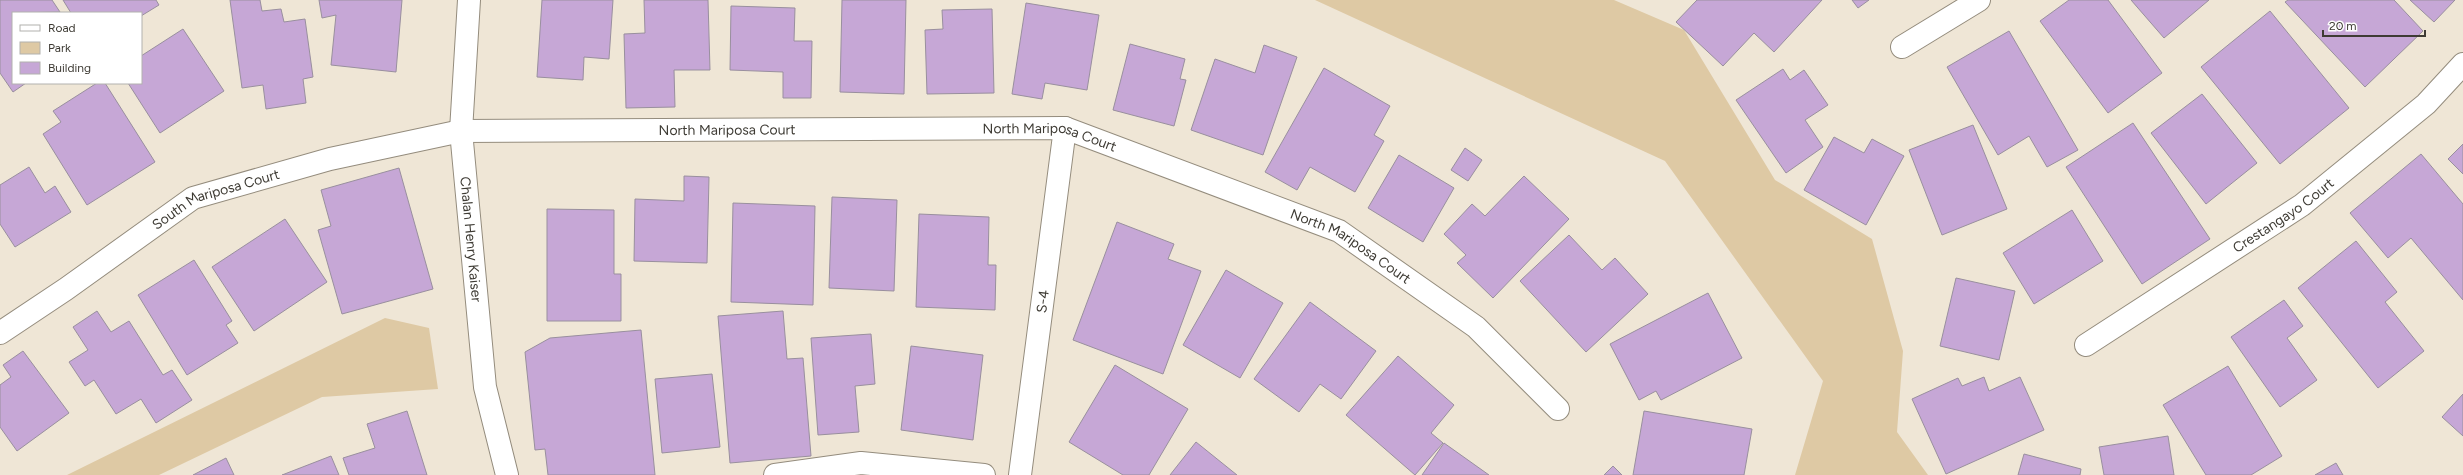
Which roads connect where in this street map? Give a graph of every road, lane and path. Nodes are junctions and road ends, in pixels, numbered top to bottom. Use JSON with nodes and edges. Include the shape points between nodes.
{"nodes":[{"id":1,"x":469,"y":0,"type":"edge"},
{"id":2,"x":1979,"y":0,"type":"edge"},
{"id":3,"x":1902,"y":47,"type":"dead end"},
{"id":4,"x":2463,"y":64,"type":"edge"},
{"id":5,"x":1065,"y":128,"type":"junction"},
{"id":6,"x":461,"y":131,"type":"junction"},
{"id":7,"x":0,"y":333,"type":"edge"},
{"id":8,"x":2086,"y":345,"type":"dead end"},
{"id":9,"x":1558,"y":410,"type":"dead end"},
{"id":10,"x":507,"y":475,"type":"edge"},
{"id":11,"x":775,"y":475,"type":"edge"},
{"id":12,"x":984,"y":475,"type":"edge"},
{"id":13,"x":1020,"y":475,"type":"edge"}],
"edges":[{"from":1,"to":6,"type":"street","name":"Chalan Henry Kaiser"},
{"from":2,"to":3,"type":"street"},
{"from":4,"to":8,"type":"street","name":"Crestangayo Court","via":[[2426,104],[2302,205]]},
{"from":5,"to":6,"type":"street","name":"North Mariposa Court"},
{"from":5,"to":9,"type":"street","name":"North Mariposa Court","via":[[1339,231],[1476,327]]},
{"from":5,"to":13,"type":"street","name":"S-4"},
{"from":6,"to":7,"type":"street","name":"South Mariposa Court","via":[[330,159],[193,198]]},
{"from":6,"to":10,"type":"street","name":"Chalan Henry Kaiser","via":[[485,387]]},
{"from":11,"to":12,"type":"street","via":[[861,463]]}]}
